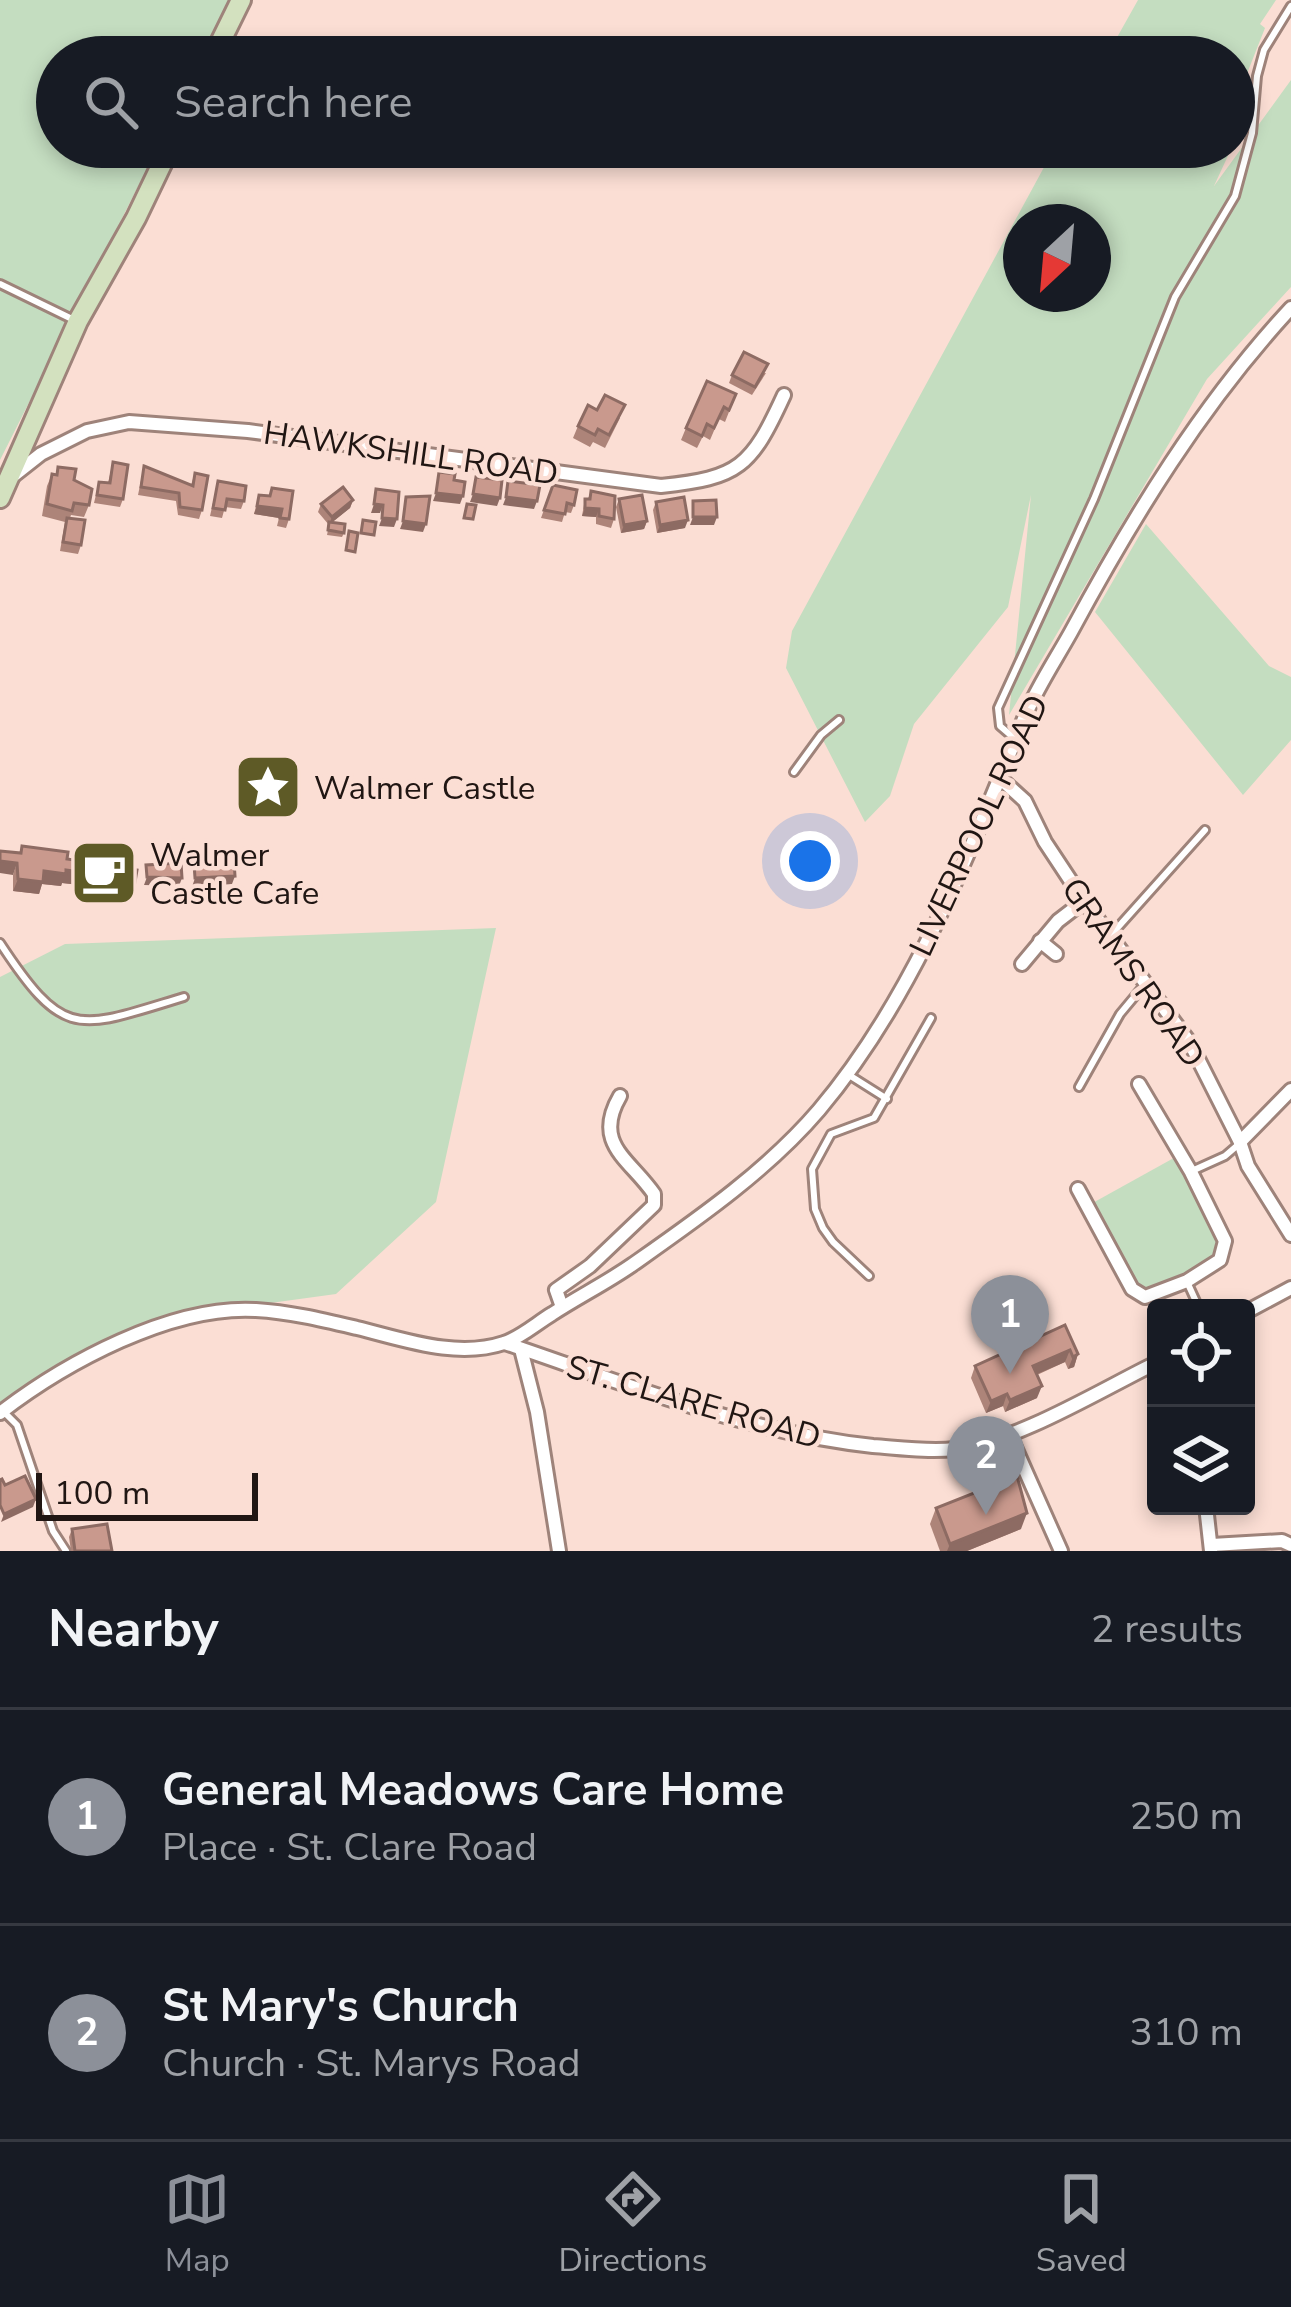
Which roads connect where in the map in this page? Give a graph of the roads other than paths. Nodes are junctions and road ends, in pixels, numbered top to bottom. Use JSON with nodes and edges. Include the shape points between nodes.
{"nodes":[{"id":1,"x":241,"y":0,"type":"edge"},
{"id":2,"x":1291,"y":6,"type":"edge"},
{"id":3,"x":223,"y":36,"type":"edge"},
{"id":4,"x":1255,"y":99,"type":"edge"},
{"id":5,"x":159,"y":168,"type":"edge"},
{"id":6,"x":1243,"y":168,"type":"edge"},
{"id":7,"x":0,"y":284,"type":"edge"},
{"id":8,"x":1291,"y":308,"type":"edge"},
{"id":9,"x":78,"y":321,"type":"junction"},
{"id":10,"x":784,"y":395,"type":"dead end"},
{"id":11,"x":4,"y":489,"type":"edge"},
{"id":12,"x":839,"y":720,"type":"dead end"},
{"id":13,"x":1016,"y":740,"type":"junction"},
{"id":14,"x":794,"y":772,"type":"dead end"},
{"id":15,"x":1002,"y":780,"type":"junction"},
{"id":16,"x":1205,"y":830,"type":"dead end"},
{"id":17,"x":1084,"y":901,"type":"junction"},
{"id":18,"x":1109,"y":937,"type":"junction"},
{"id":19,"x":1040,"y":941,"type":"junction"},
{"id":20,"x":0,"y":943,"type":"edge"},
{"id":21,"x":1056,"y":953,"type":"dead end"},
{"id":22,"x":1022,"y":964,"type":"dead end"},
{"id":23,"x":1145,"y":984,"type":"junction"},
{"id":24,"x":184,"y":997,"type":"dead end"},
{"id":25,"x":931,"y":1018,"type":"dead end"},
{"id":26,"x":846,"y":1073,"type":"junction"},
{"id":27,"x":1138,"y":1084,"type":"dead end"},
{"id":28,"x":1079,"y":1087,"type":"dead end"},
{"id":29,"x":1291,"y":1090,"type":"edge"},
{"id":30,"x":620,"y":1096,"type":"dead end"},
{"id":31,"x":887,"y":1099,"type":"junction"},
{"id":32,"x":1240,"y":1142,"type":"junction"},
{"id":33,"x":1191,"y":1172,"type":"junction"},
{"id":34,"x":1078,"y":1189,"type":"dead end"},
{"id":35,"x":1291,"y":1235,"type":"edge"},
{"id":36,"x":869,"y":1276,"type":"dead end"},
{"id":37,"x":1186,"y":1281,"type":"junction"},
{"id":38,"x":1291,"y":1288,"type":"edge"},
{"id":39,"x":1195,"y":1299,"type":"edge"},
{"id":40,"x":562,"y":1307,"type":"junction"},
{"id":41,"x":1255,"y":1307,"type":"edge"},
{"id":42,"x":505,"y":1343,"type":"junction"},
{"id":43,"x":521,"y":1348,"type":"junction"},
{"id":44,"x":1147,"y":1367,"type":"edge"},
{"id":45,"x":2,"y":1412,"type":"edge"},
{"id":46,"x":1009,"y":1434,"type":"junction"},
{"id":47,"x":1207,"y":1515,"type":"edge"},
{"id":48,"x":1291,"y":1545,"type":"edge"},
{"id":49,"x":1212,"y":1548,"type":"edge"},
{"id":50,"x":66,"y":1551,"type":"edge"},
{"id":51,"x":559,"y":1551,"type":"edge"},
{"id":52,"x":1061,"y":1551,"type":"edge"}],
"edges":[{"from":1,"to":3,"type":"street"},
{"from":2,"to":4,"type":"lane","via":[[1272,35]]},
{"from":5,"to":9,"type":"street"},
{"from":6,"to":13,"type":"lane","via":[[1235,196],[1175,297],[998,708],[1000,726]]},
{"from":7,"to":9,"type":"lane"},
{"from":8,"to":13,"type":"street","name":"LIVERPOOL ROAD","via":[[1207,406],[1094,590]]},
{"from":9,"to":11,"type":"street"},
{"from":10,"to":11,"type":"street","name":"HAWKSHILL ROAD","via":[[749,457],[713,481],[661,486],[248,430],[129,422],[41,454]]},
{"from":12,"to":14,"type":"lane"},
{"from":13,"to":15,"type":"street","name":"LIVERPOOL ROAD"},
{"from":15,"to":17,"type":"street","name":"GRAMS ROAD","via":[[1025,801]]},
{"from":15,"to":26,"type":"street","name":"LIVERPOOL ROAD","via":[[931,937]]},
{"from":16,"to":18,"type":"lane"},
{"from":17,"to":18,"type":"street","name":"GRAMS ROAD"},
{"from":17,"to":19,"type":"street"},
{"from":18,"to":23,"type":"street","name":"GRAMS ROAD"},
{"from":19,"to":21,"type":"street"},
{"from":19,"to":22,"type":"street"},
{"from":20,"to":24,"type":"lane","via":[[31,989],[71,1019],[105,1021]]},
{"from":23,"to":28,"type":"lane"},
{"from":23,"to":32,"type":"street","name":"GRAMS ROAD","via":[[1190,1042]]},
{"from":25,"to":31,"type":"lane"},
{"from":26,"to":31,"type":"lane"},
{"from":26,"to":40,"type":"street","name":"LIVERPOOL ROAD","via":[[818,1112],[730,1192]]},
{"from":27,"to":33,"type":"street"},
{"from":29,"to":32,"type":"street"},
{"from":30,"to":40,"type":"street","via":[[610,1130],[654,1205],[556,1290]]},
{"from":31,"to":36,"type":"lane","via":[[874,1118],[831,1134],[812,1169],[814,1209],[824,1228]]},
{"from":32,"to":33,"type":"lane"},
{"from":32,"to":35,"type":"street","name":"GRAMS ROAD"},
{"from":33,"to":37,"type":"street","via":[[1225,1250]]},
{"from":34,"to":37,"type":"street","via":[[1132,1289],[1154,1297]]},
{"from":37,"to":39,"type":"lane"},
{"from":38,"to":41,"type":"street"},
{"from":40,"to":42,"type":"street","name":"LIVERPOOL ROAD"},
{"from":42,"to":43,"type":"street","name":"ST. CLARE ROAD"},
{"from":42,"to":45,"type":"street","name":"LIVERPOOL ROAD","via":[[411,1344],[250,1309],[172,1322],[108,1345]]},
{"from":43,"to":46,"type":"street","name":"ST. CLARE ROAD","via":[[811,1439],[936,1450]]},
{"from":43,"to":51,"type":"street"},
{"from":44,"to":46,"type":"street","name":"ST. CLARE ROAD"},
{"from":45,"to":50,"type":"lane","via":[[17,1425]]},
{"from":46,"to":52,"type":"street"},
{"from":47,"to":49,"type":"street"},
{"from":48,"to":49,"type":"street"}]}
